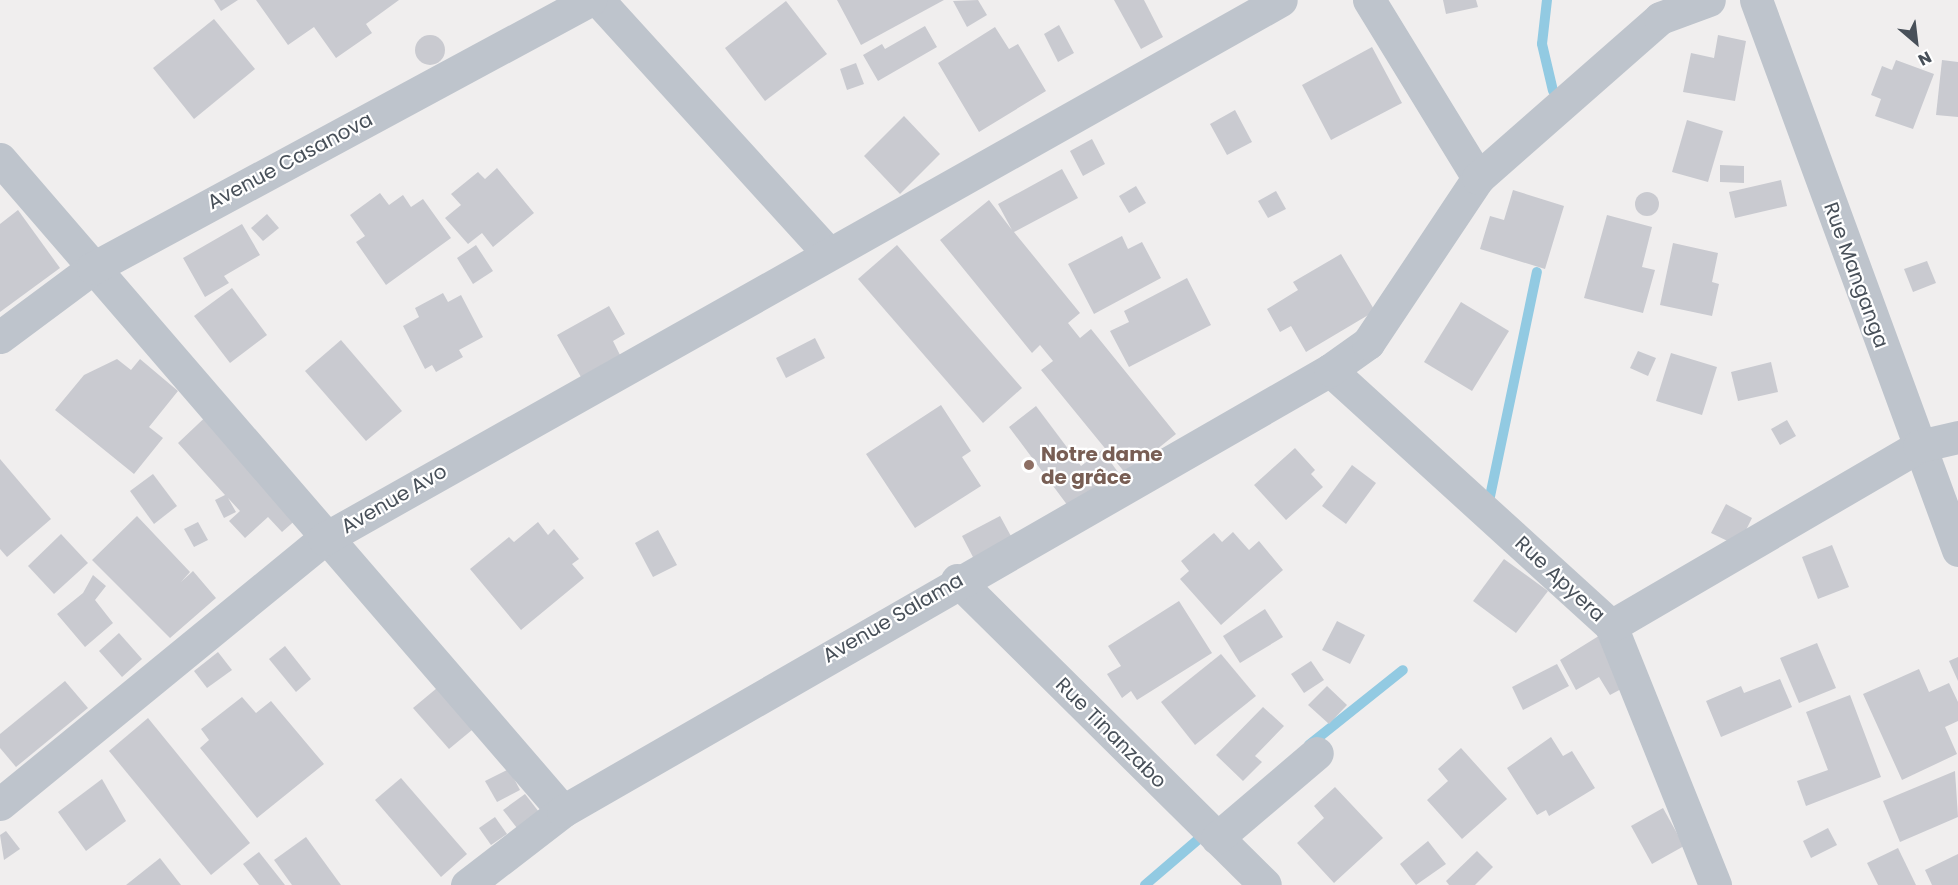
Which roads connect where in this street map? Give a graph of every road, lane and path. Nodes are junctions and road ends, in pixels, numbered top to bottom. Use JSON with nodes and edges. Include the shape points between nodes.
{"nodes":[{"id":1,"x":590,"y":0,"type":"edge"},
{"id":2,"x":598,"y":0,"type":"edge"},
{"id":3,"x":1281,"y":0,"type":"edge"},
{"id":4,"x":1369,"y":0,"type":"edge"},
{"id":5,"x":1709,"y":0,"type":"edge"},
{"id":6,"x":1756,"y":0,"type":"edge"},
{"id":7,"x":0,"y":159,"type":"edge"},
{"id":8,"x":1479,"y":178,"type":"junction"},
{"id":9,"x":828,"y":253,"type":"junction"},
{"id":10,"x":93,"y":268,"type":"junction"},
{"id":11,"x":0,"y":337,"type":"edge"},
{"id":12,"x":1330,"y":370,"type":"junction"},
{"id":13,"x":1958,"y":437,"type":"edge"},
{"id":14,"x":1919,"y":446,"type":"junction"},
{"id":15,"x":324,"y":539,"type":"junction"},
{"id":16,"x":1958,"y":550,"type":"edge"},
{"id":17,"x":957,"y":580,"type":"junction"},
{"id":18,"x":1611,"y":626,"type":"junction"},
{"id":19,"x":1317,"y":753,"type":"dead end"},
{"id":20,"x":0,"y":804,"type":"edge"},
{"id":21,"x":563,"y":811,"type":"junction"},
{"id":22,"x":1217,"y":838,"type":"junction"},
{"id":23,"x":467,"y":885,"type":"edge"},
{"id":24,"x":1265,"y":885,"type":"edge"},
{"id":25,"x":1715,"y":885,"type":"edge"}],
"edges":[{"from":1,"to":10,"type":"street","name":"Avenue Casanova"},
{"from":2,"to":9,"type":"street"},
{"from":3,"to":9,"type":"street","name":"Avenue Avo"},
{"from":4,"to":8,"type":"street"},
{"from":5,"to":8,"type":"street","name":"Avenue Salama","via":[[1660,18]]},
{"from":6,"to":14,"type":"street","name":"Rue Manganga"},
{"from":7,"to":10,"type":"street"},
{"from":8,"to":12,"type":"street","name":"Avenue Salama","via":[[1368,343]]},
{"from":9,"to":15,"type":"street","name":"Avenue Avo"},
{"from":10,"to":11,"type":"street","name":"Avenue Casanova"},
{"from":10,"to":15,"type":"street"},
{"from":12,"to":17,"type":"street","name":"Avenue Salama"},
{"from":12,"to":18,"type":"street","name":"Rue Apyera"},
{"from":13,"to":14,"type":"street"},
{"from":14,"to":16,"type":"street","name":"Rue Manganga"},
{"from":14,"to":18,"type":"street"},
{"from":15,"to":20,"type":"street","name":"Avenue Avo"},
{"from":15,"to":21,"type":"street"},
{"from":17,"to":21,"type":"street","name":"Avenue Salama"},
{"from":17,"to":22,"type":"street","name":"Rue Tinanzabo"},
{"from":18,"to":25,"type":"street","name":"Rue Apyera"},
{"from":19,"to":22,"type":"street"},
{"from":21,"to":23,"type":"street","name":"Avenue Salama"},
{"from":22,"to":24,"type":"street","name":"Rue Tinanzabo"}]}
